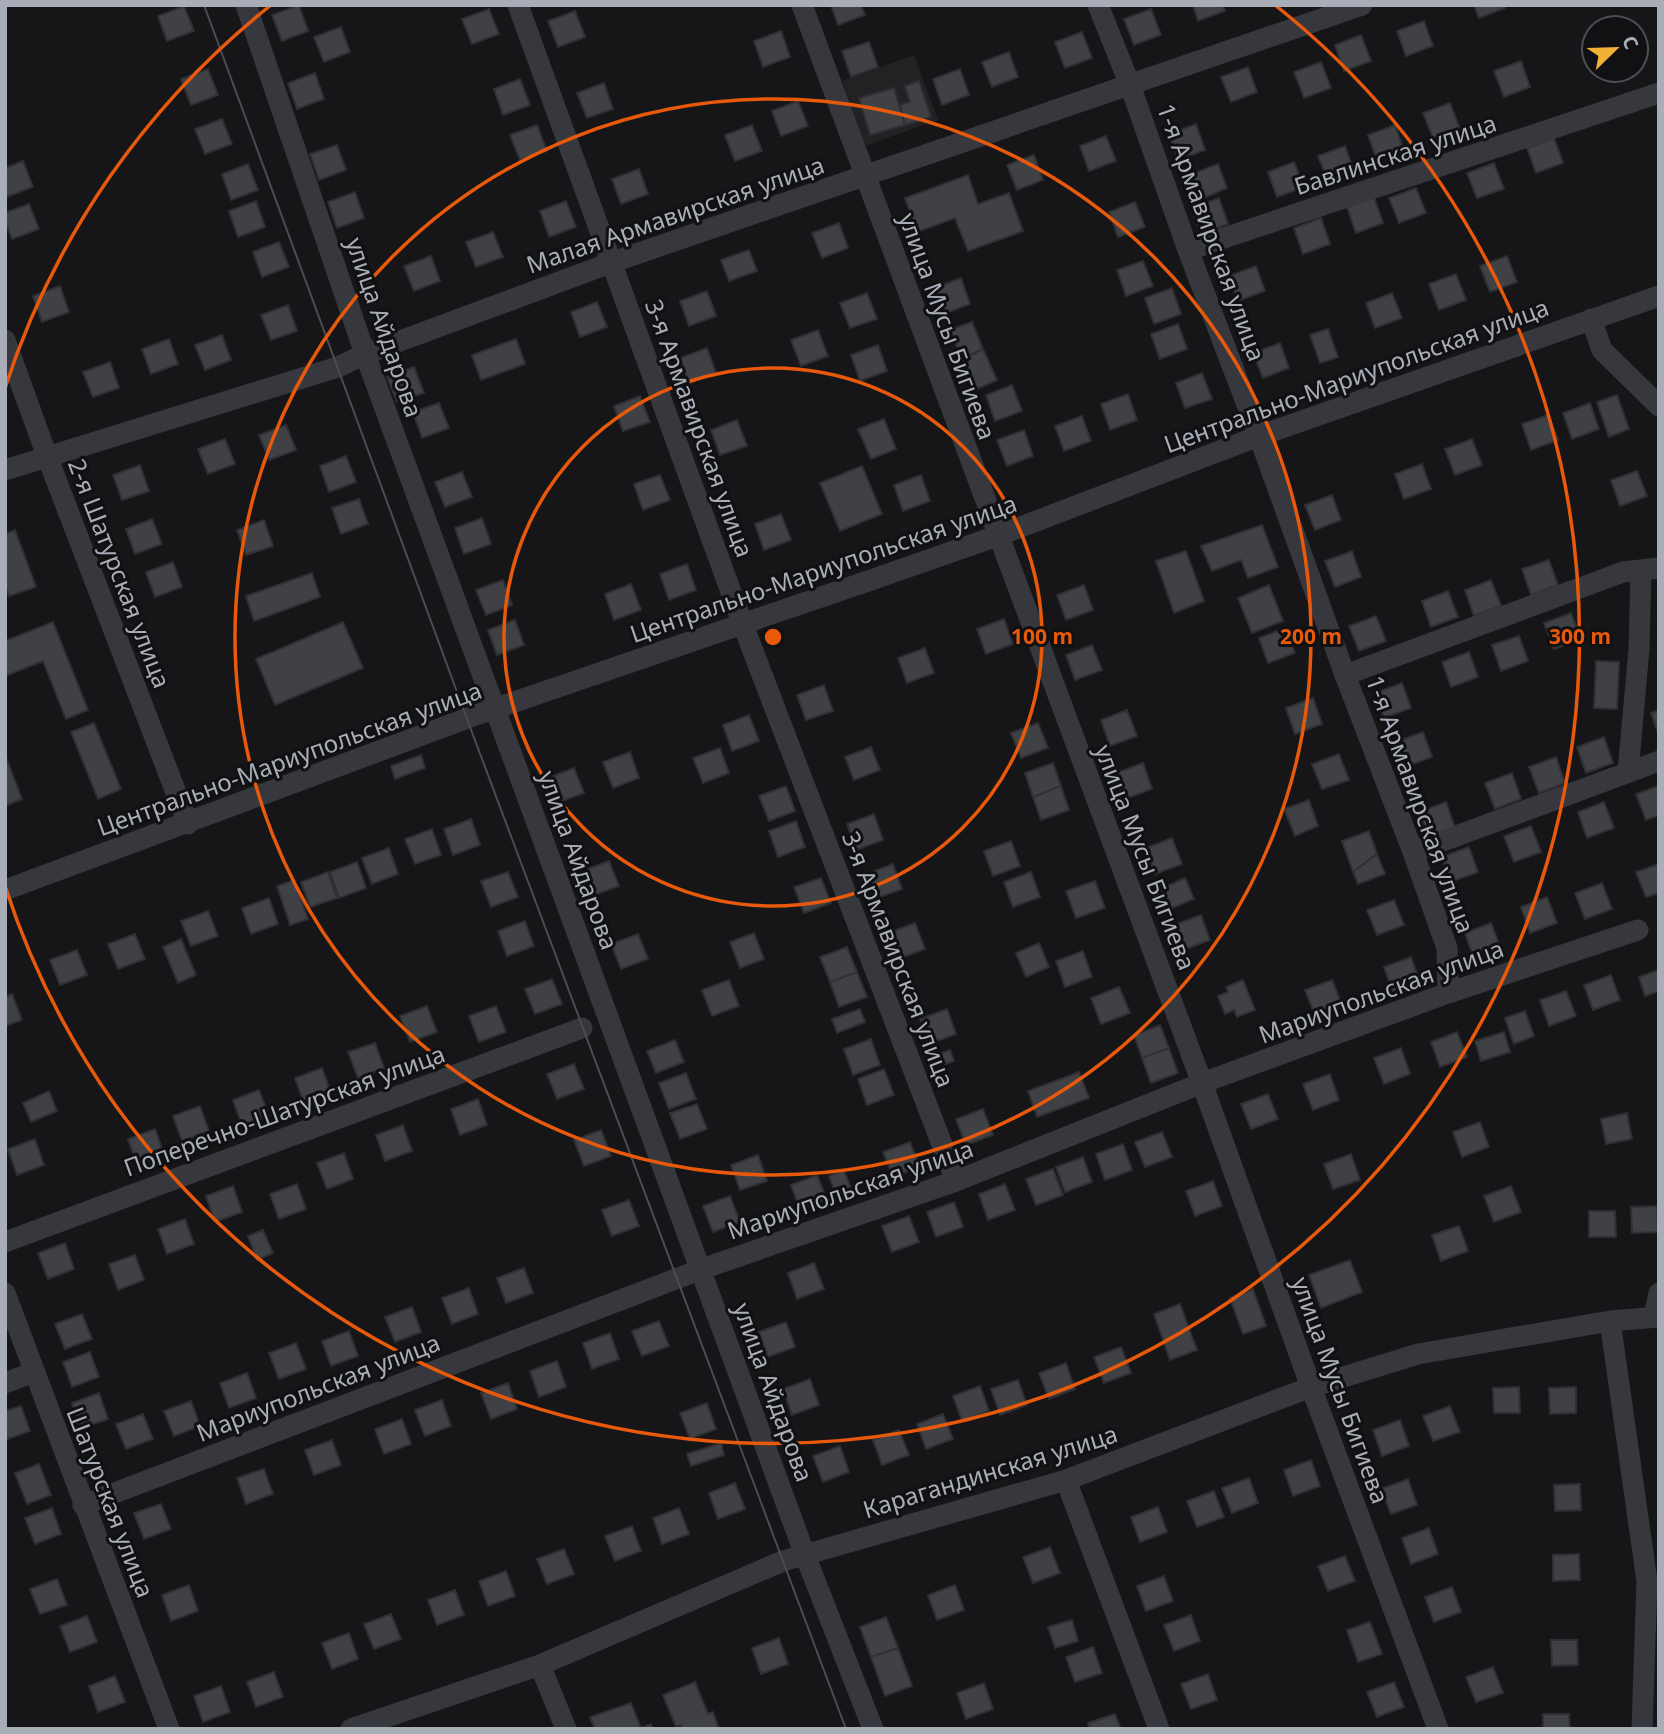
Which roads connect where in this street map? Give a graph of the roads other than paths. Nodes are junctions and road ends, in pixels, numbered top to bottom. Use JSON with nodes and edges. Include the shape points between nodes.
{"nodes":[{"id":1,"x":246,"y":5,"type":"edge"},
{"id":2,"x":518,"y":5,"type":"edge"},
{"id":3,"x":802,"y":5,"type":"edge"},
{"id":4,"x":1098,"y":5,"type":"edge"},
{"id":5,"x":1362,"y":5,"type":"edge"},
{"id":6,"x":1130,"y":85,"type":"junction"},
{"id":7,"x":1659,"y":93,"type":"edge"},
{"id":8,"x":865,"y":176,"type":"junction"},
{"id":9,"x":1188,"y":250,"type":"junction"},
{"id":10,"x":613,"y":262,"type":"junction"},
{"id":11,"x":1659,"y":296,"type":"edge"},
{"id":12,"x":1591,"y":319,"type":"junction"},
{"id":13,"x":5,"y":340,"type":"edge"},
{"id":14,"x":365,"y":354,"type":"junction"},
{"id":15,"x":1659,"y":406,"type":"edge"},
{"id":16,"x":1259,"y":436,"type":"junction"},
{"id":17,"x":47,"y":456,"type":"junction"},
{"id":18,"x":5,"y":470,"type":"edge"},
{"id":19,"x":997,"y":536,"type":"junction"},
{"id":20,"x":1650,"y":570,"type":"edge"},
{"id":21,"x":743,"y":625,"type":"junction"},
{"id":22,"x":1345,"y":676,"type":"junction"},
{"id":23,"x":496,"y":710,"type":"junction"},
{"id":24,"x":1659,"y":761,"type":"edge"},
{"id":25,"x":1628,"y":772,"type":"junction"},
{"id":26,"x":188,"y":824,"type":"junction"},
{"id":27,"x":1413,"y":852,"type":"junction"},
{"id":28,"x":5,"y":890,"type":"edge"},
{"id":29,"x":1637,"y":930,"type":"dead end"},
{"id":30,"x":1448,"y":993,"type":"junction"},
{"id":31,"x":582,"y":1028,"type":"dead end"},
{"id":32,"x":1202,"y":1083,"type":"junction"},
{"id":33,"x":956,"y":1181,"type":"junction"},
{"id":34,"x":5,"y":1242,"type":"edge"},
{"id":35,"x":702,"y":1269,"type":"junction"},
{"id":36,"x":5,"y":1293,"type":"edge"},
{"id":37,"x":1659,"y":1293,"type":"edge"},
{"id":38,"x":1656,"y":1317,"type":"edge"},
{"id":39,"x":1610,"y":1321,"type":"junction"},
{"id":40,"x":34,"y":1372,"type":"junction"},
{"id":41,"x":5,"y":1383,"type":"edge"},
{"id":42,"x":1311,"y":1387,"type":"junction"},
{"id":43,"x":1066,"y":1480,"type":"junction"},
{"id":44,"x":83,"y":1504,"type":"junction"},
{"id":45,"x":805,"y":1555,"type":"junction"},
{"id":46,"x":1653,"y":1581,"type":"edge"},
{"id":47,"x":540,"y":1665,"type":"junction"},
{"id":48,"x":361,"y":1727,"type":"edge"},
{"id":49,"x":169,"y":1729,"type":"edge"},
{"id":50,"x":566,"y":1729,"type":"edge"},
{"id":51,"x":873,"y":1729,"type":"edge"},
{"id":52,"x":1159,"y":1729,"type":"edge"},
{"id":53,"x":1437,"y":1729,"type":"edge"},
{"id":54,"x":1642,"y":1729,"type":"edge"}],
"edges":[{"from":1,"to":14,"type":"street","name":"улица Айдарова"},
{"from":2,"to":10,"type":"street","name":"3-я Армавирская улица"},
{"from":3,"to":8,"type":"street","name":"улица Мусы Бигиева"},
{"from":4,"to":6,"type":"street","name":"1-я Армавирская улица"},
{"from":5,"to":6,"type":"street","name":"Малая Армавирская улица"},
{"from":6,"to":8,"type":"street","name":"Малая Армавирская улица"},
{"from":6,"to":9,"type":"street","name":"1-я Армавирская улица"},
{"from":7,"to":9,"type":"street","name":"Бавлинская улица"},
{"from":8,"to":10,"type":"street","name":"Малая Армавирская улица"},
{"from":8,"to":19,"type":"street","name":"улица Мусы Бигиева"},
{"from":9,"to":16,"type":"street","name":"1-я Армавирская улица"},
{"from":10,"to":14,"type":"street","name":"Малая Армавирская улица"},
{"from":10,"to":21,"type":"street","name":"3-я Армавирская улица"},
{"from":11,"to":12,"type":"street","name":"Центрально-Мариупольская улица"},
{"from":12,"to":15,"type":"street","via":[[1602,350]]},
{"from":12,"to":16,"type":"street","name":"Центрально-Мариупольская улица"},
{"from":13,"to":17,"type":"street","name":"2-я Шатурская улица"},
{"from":14,"to":17,"type":"street","name":"Малая Армавирская улица"},
{"from":14,"to":23,"type":"street","name":"улица Айдарова"},
{"from":16,"to":19,"type":"street","name":"Центрально-Мариупольская улица"},
{"from":16,"to":22,"type":"street","name":"1-я Армавирская улица"},
{"from":17,"to":18,"type":"street","name":"Малая Армавирская улица"},
{"from":17,"to":26,"type":"street","name":"2-я Шатурская улица"},
{"from":19,"to":21,"type":"street","name":"Центрально-Мариупольская улица"},
{"from":19,"to":32,"type":"street","name":"улица Мусы Бигиева"},
{"from":20,"to":22,"type":"street","via":[[1623,572]]},
{"from":20,"to":25,"type":"street"},
{"from":21,"to":23,"type":"street","name":"Центрально-Мариупольская улица"},
{"from":21,"to":33,"type":"street","name":"3-я Армавирская улица"},
{"from":22,"to":27,"type":"street","name":"1-я Армавирская улица"},
{"from":23,"to":26,"type":"street","name":"Центрально-Мариупольская улица"},
{"from":23,"to":35,"type":"street","name":"улица Айдарова"},
{"from":24,"to":25,"type":"street"},
{"from":25,"to":27,"type":"street"},
{"from":26,"to":28,"type":"street","name":"Центрально-Мариупольская улица"},
{"from":27,"to":30,"type":"street","name":"1-я Армавирская улица","via":[[1447,948]]},
{"from":29,"to":30,"type":"street","name":"Мариупольская улица"},
{"from":30,"to":32,"type":"street","name":"Мариупольская улица"},
{"from":31,"to":34,"type":"street","name":"Поперечно-Шатурская улица"},
{"from":32,"to":33,"type":"street","name":"Мариупольская улица"},
{"from":32,"to":42,"type":"street","name":"улица Мусы Бигиева"},
{"from":33,"to":35,"type":"street","name":"Мариупольская улица"},
{"from":35,"to":44,"type":"street","name":"Мариупольская улица"},
{"from":35,"to":45,"type":"street","name":"улица Айдарова"},
{"from":36,"to":40,"type":"street","name":"Шатурская улица"},
{"from":37,"to":38,"type":"street"},
{"from":38,"to":39,"type":"street","name":"Карагандинская улица"},
{"from":39,"to":42,"type":"street","name":"Карагандинская улица","via":[[1419,1354]]},
{"from":39,"to":46,"type":"street"},
{"from":40,"to":41,"type":"street"},
{"from":40,"to":44,"type":"street","name":"Шатурская улица"},
{"from":42,"to":43,"type":"street","name":"Карагандинская улица"},
{"from":42,"to":53,"type":"street","name":"улица Мусы Бигиева"},
{"from":43,"to":45,"type":"street","name":"Карагандинская улица"},
{"from":43,"to":52,"type":"street"},
{"from":44,"to":49,"type":"street","name":"Шатурская улица"},
{"from":45,"to":47,"type":"street","name":"Карагандинская улица"},
{"from":45,"to":51,"type":"street","name":"улица Айдарова"},
{"from":46,"to":54,"type":"street"},
{"from":47,"to":48,"type":"street","name":"Карагандинская улица"},
{"from":47,"to":50,"type":"street"}]}
